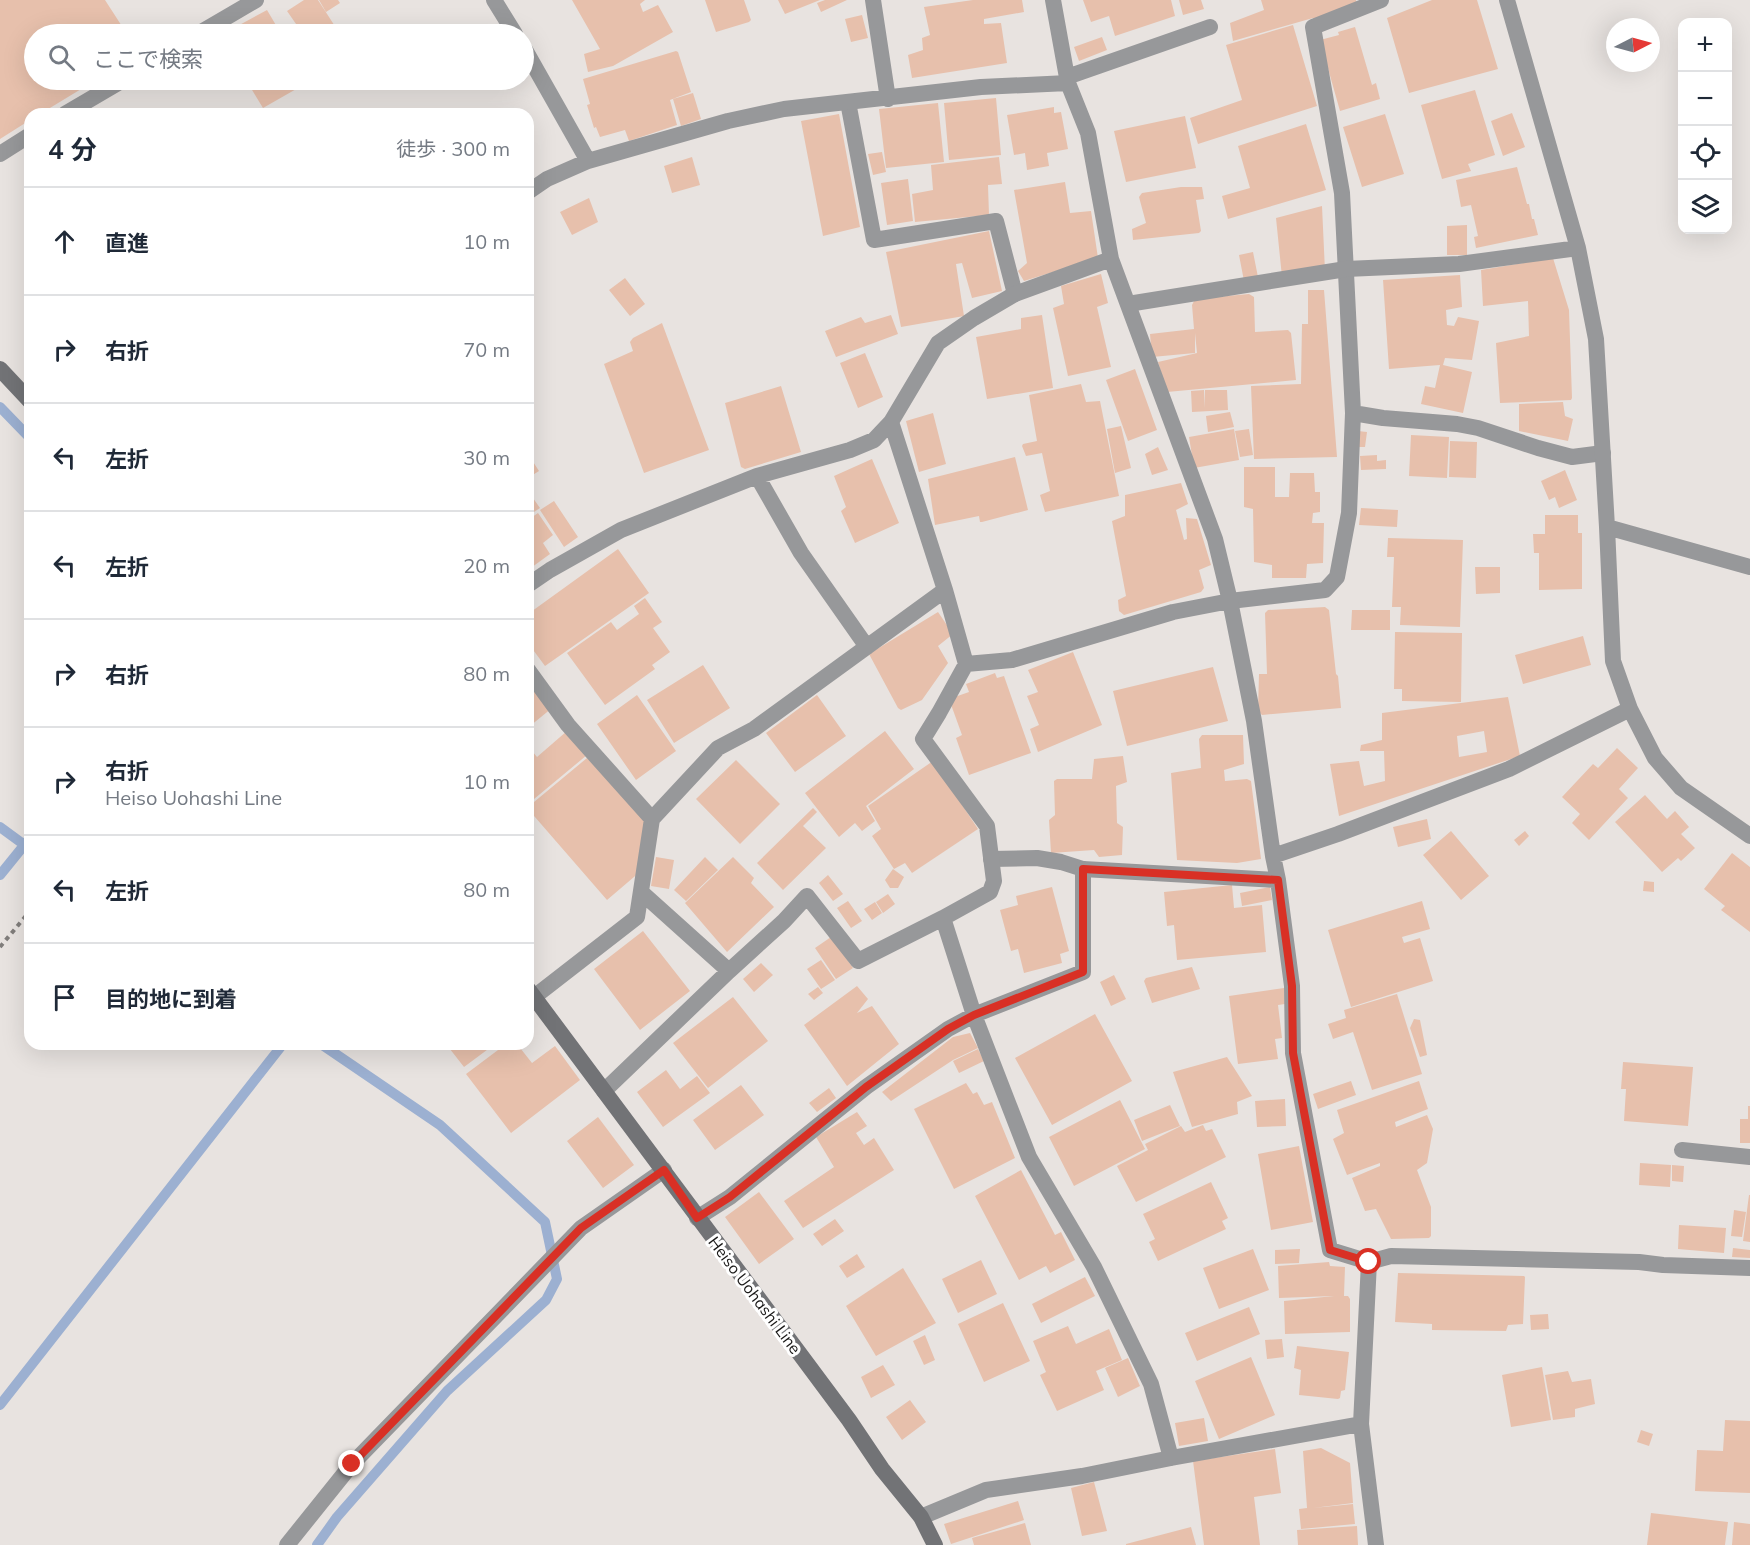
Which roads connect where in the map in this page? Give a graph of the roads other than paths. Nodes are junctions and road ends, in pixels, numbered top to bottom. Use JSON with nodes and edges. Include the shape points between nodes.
{"nodes":[{"id":1,"x":256,"y":0,"type":"edge"},
{"id":2,"x":494,"y":0,"type":"edge"},
{"id":3,"x":873,"y":0,"type":"edge"},
{"id":4,"x":1053,"y":0,"type":"edge"},
{"id":5,"x":1382,"y":0,"type":"edge"},
{"id":6,"x":1507,"y":0,"type":"edge"},
{"id":7,"x":215,"y":24,"type":"edge"},
{"id":8,"x":509,"y":24,"type":"edge"},
{"id":9,"x":1210,"y":27,"type":"dead end"},
{"id":10,"x":534,"y":66,"type":"edge"},
{"id":11,"x":1067,"y":80,"type":"junction"},
{"id":12,"x":106,"y":90,"type":"edge"},
{"id":13,"x":888,"y":99,"type":"junction"},
{"id":14,"x":848,"y":102,"type":"junction"},
{"id":15,"x":75,"y":108,"type":"edge"},
{"id":16,"x":24,"y":139,"type":"edge"},
{"id":17,"x":0,"y":154,"type":"edge"},
{"id":18,"x":588,"y":161,"type":"junction"},
{"id":19,"x":534,"y":188,"type":"edge"},
{"id":20,"x":1578,"y":248,"type":"junction"},
{"id":21,"x":1111,"y":259,"type":"junction"},
{"id":22,"x":1346,"y":269,"type":"junction"},
{"id":23,"x":1015,"y":294,"type":"junction"},
{"id":24,"x":1128,"y":304,"type":"junction"},
{"id":25,"x":0,"y":369,"type":"edge"},
{"id":26,"x":24,"y":395,"type":"edge"},
{"id":27,"x":1353,"y":412,"type":"junction"},
{"id":28,"x":891,"y":422,"type":"junction"},
{"id":29,"x":1603,"y":453,"type":"junction"},
{"id":30,"x":757,"y":476,"type":"junction"},
{"id":31,"x":1607,"y":527,"type":"junction"},
{"id":32,"x":1750,"y":567,"type":"edge"},
{"id":33,"x":534,"y":581,"type":"edge"},
{"id":34,"x":945,"y":590,"type":"junction"},
{"id":35,"x":1230,"y":601,"type":"junction"},
{"id":36,"x":867,"y":647,"type":"junction"},
{"id":37,"x":966,"y":664,"type":"junction"},
{"id":38,"x":534,"y":678,"type":"edge"},
{"id":39,"x":1630,"y":709,"type":"junction"},
{"id":40,"x":652,"y":819,"type":"junction"},
{"id":41,"x":1750,"y":836,"type":"edge"},
{"id":42,"x":1273,"y":856,"type":"junction"},
{"id":43,"x":991,"y":859,"type":"junction"},
{"id":44,"x":1083,"y":869,"type":"junction"},
{"id":45,"x":1278,"y":880,"type":"junction"},
{"id":46,"x":641,"y":892,"type":"junction"},
{"id":47,"x":943,"y":918,"type":"junction"},
{"id":48,"x":729,"y":971,"type":"junction"},
{"id":49,"x":534,"y":991,"type":"edge"},
{"id":50,"x":534,"y":997,"type":"edge"},
{"id":51,"x":974,"y":1015,"type":"junction"},
{"id":52,"x":604,"y":1091,"type":"junction"},
{"id":53,"x":1682,"y":1150,"type":"dead end"},
{"id":54,"x":1750,"y":1157,"type":"edge"},
{"id":55,"x":664,"y":1170,"type":"junction"},
{"id":56,"x":697,"y":1218,"type":"junction"},
{"id":57,"x":1369,"y":1262,"type":"junction"},
{"id":58,"x":1750,"y":1268,"type":"edge"},
{"id":59,"x":1361,"y":1424,"type":"junction"},
{"id":60,"x":1171,"y":1458,"type":"junction"},
{"id":61,"x":921,"y":1517,"type":"junction"},
{"id":62,"x":287,"y":1545,"type":"edge"},
{"id":63,"x":935,"y":1545,"type":"edge"},
{"id":64,"x":1376,"y":1545,"type":"edge"}],
"edges":[{"from":1,"to":7,"type":"street"},
{"from":2,"to":8,"type":"street"},
{"from":3,"to":13,"type":"street"},
{"from":4,"to":11,"type":"street"},
{"from":5,"to":22,"type":"street","via":[[1313,27],[1341,193]]},
{"from":6,"to":20,"type":"street"},
{"from":9,"to":11,"type":"street"},
{"from":10,"to":18,"type":"street"},
{"from":11,"to":13,"type":"street"},
{"from":11,"to":21,"type":"street","via":[[1088,133]]},
{"from":12,"to":15,"type":"street"},
{"from":13,"to":14,"type":"street"},
{"from":14,"to":18,"type":"street","via":[[784,109],[728,121]]},
{"from":14,"to":23,"type":"street","via":[[874,240],[996,221]]},
{"from":16,"to":17,"type":"street"},
{"from":18,"to":19,"type":"street"},
{"from":20,"to":22,"type":"street","via":[[1459,264]]},
{"from":20,"to":29,"type":"street","via":[[1596,339]]},
{"from":21,"to":23,"type":"street"},
{"from":21,"to":24,"type":"street"},
{"from":22,"to":24,"type":"street"},
{"from":22,"to":27,"type":"street"},
{"from":23,"to":28,"type":"street","via":[[938,344]]},
{"from":24,"to":35,"type":"street","via":[[1215,539]]},
{"from":25,"to":26,"type":"main road"},
{"from":27,"to":29,"type":"street","via":[[1468,426],[1572,457]]},
{"from":27,"to":35,"type":"street","via":[[1349,513],[1337,577],[1325,590]]},
{"from":28,"to":30,"type":"street","via":[[874,440],[850,450]]},
{"from":28,"to":34,"type":"street"},
{"from":29,"to":31,"type":"street"},
{"from":30,"to":33,"type":"street","via":[[621,530]]},
{"from":30,"to":36,"type":"street","via":[[801,553]]},
{"from":31,"to":32,"type":"street"},
{"from":31,"to":39,"type":"street","via":[[1612,661]]},
{"from":34,"to":36,"type":"street"},
{"from":34,"to":37,"type":"street"},
{"from":35,"to":37,"type":"street","via":[[1173,612],[1012,660]]},
{"from":35,"to":42,"type":"street","via":[[1254,721]]},
{"from":36,"to":40,"type":"street","via":[[754,729],[718,748]]},
{"from":37,"to":43,"type":"street","via":[[923,739],[987,826]]},
{"from":38,"to":40,"type":"street","via":[[568,724]]},
{"from":39,"to":41,"type":"street","via":[[1655,758],[1681,788]]},
{"from":39,"to":42,"type":"street","via":[[1509,769]]},
{"from":40,"to":46,"type":"street"},
{"from":42,"to":45,"type":"street"},
{"from":43,"to":44,"type":"street","via":[[1037,858]]},
{"from":43,"to":47,"type":"street","via":[[990,892]]},
{"from":44,"to":45,"type":"street"},
{"from":44,"to":51,"type":"street","via":[[1083,972]]},
{"from":45,"to":57,"type":"street","via":[[1292,986],[1293,1053],[1330,1250]]},
{"from":46,"to":48,"type":"street"},
{"from":46,"to":49,"type":"street","via":[[637,917]]},
{"from":47,"to":48,"type":"street","via":[[858,961],[807,896]]},
{"from":47,"to":51,"type":"street"},
{"from":48,"to":52,"type":"street"},
{"from":50,"to":52,"type":"main road","name":"Heiso Uohashi Line"},
{"from":51,"to":56,"type":"street","via":[[866,1087],[730,1197]]},
{"from":51,"to":60,"type":"street","via":[[1029,1157],[1094,1267],[1151,1384]]},
{"from":52,"to":55,"type":"main road","name":"Heiso Uohashi Line"},
{"from":53,"to":54,"type":"street"},
{"from":55,"to":56,"type":"main road","name":"Heiso Uohashi Line"},
{"from":55,"to":62,"type":"street","via":[[581,1228],[352,1464]]},
{"from":56,"to":61,"type":"main road","name":"Heiso Uohashi Line"},
{"from":57,"to":58,"type":"street","via":[[1391,1256]]},
{"from":57,"to":59,"type":"street"},
{"from":59,"to":60,"type":"street"},
{"from":59,"to":64,"type":"street"},
{"from":60,"to":61,"type":"street","via":[[986,1490]]},
{"from":61,"to":63,"type":"main road","name":"Heiso Uohashi Line"}]}
